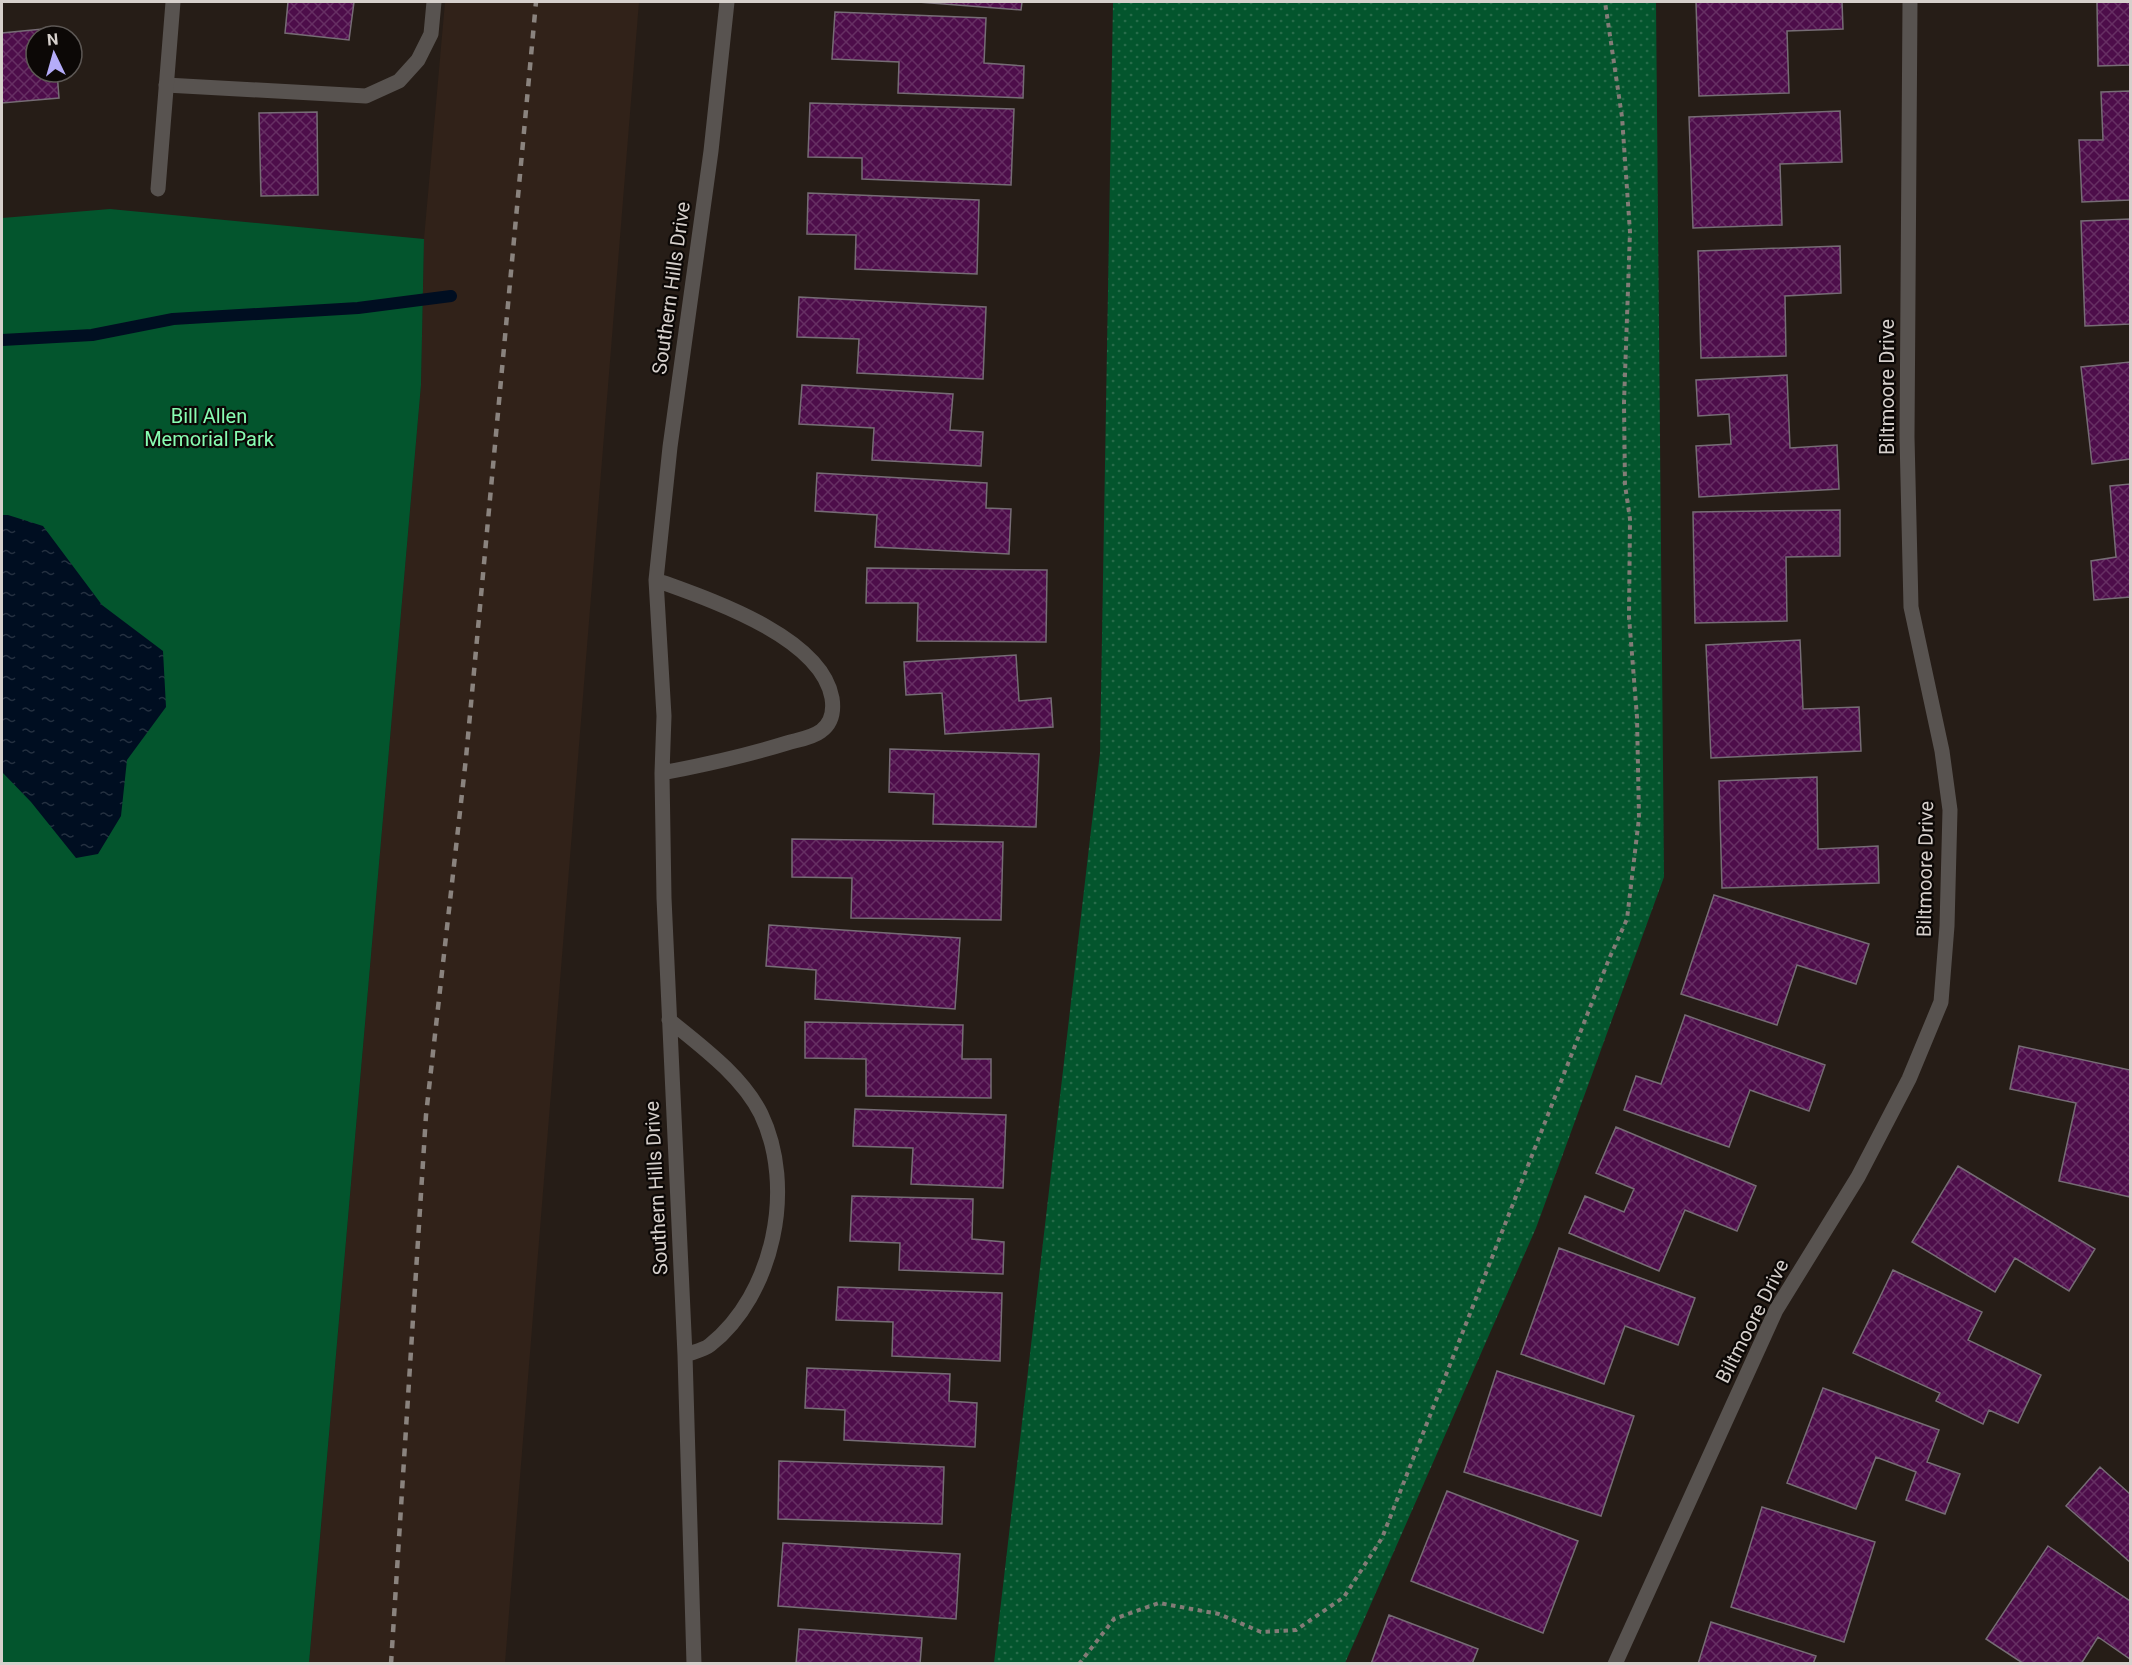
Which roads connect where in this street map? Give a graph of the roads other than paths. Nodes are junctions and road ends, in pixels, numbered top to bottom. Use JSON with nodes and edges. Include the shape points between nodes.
{"nodes":[{"id":1,"x":173,"y":2,"type":"edge"},
{"id":2,"x":434,"y":2,"type":"edge"},
{"id":3,"x":727,"y":2,"type":"edge"},
{"id":4,"x":1910,"y":2,"type":"edge"},
{"id":5,"x":166,"y":85,"type":"junction"},
{"id":6,"x":158,"y":189,"type":"dead end"},
{"id":7,"x":656,"y":580,"type":"junction"},
{"id":8,"x":662,"y":773,"type":"junction"},
{"id":9,"x":669,"y":1020,"type":"junction"},
{"id":10,"x":685,"y":1355,"type":"junction"},
{"id":11,"x":694,"y":1664,"type":"edge"},
{"id":12,"x":1615,"y":1664,"type":"edge"}],
"edges":[{"from":1,"to":5,"type":"street"},
{"from":2,"to":5,"type":"street","via":[[431,34],[418,60],[399,81],[366,96]]},
{"from":3,"to":7,"type":"street","name":"Southern Hills Drive"},
{"from":4,"to":12,"type":"street","name":"Biltmoore Drive","via":[[1907,437],[1911,607],[1950,810],[1941,1002],[1909,1079],[1858,1177],[1776,1310]]},
{"from":5,"to":6,"type":"street"},
{"from":7,"to":8,"type":"street","name":"Southern Hills Drive","via":[[664,717]]},
{"from":7,"to":8,"type":"street","via":[[735,611],[792,645],[823,673],[833,707],[827,725],[814,735],[739,758]]},
{"from":8,"to":9,"type":"street","name":"Southern Hills Drive"},
{"from":9,"to":10,"type":"street","name":"Southern Hills Drive"},
{"from":9,"to":10,"type":"street","via":[[731,1075],[760,1114],[770,1140],[777,1196],[769,1252],[745,1303],[709,1346]]},
{"from":10,"to":11,"type":"street","name":"Southern Hills Drive"}]}
